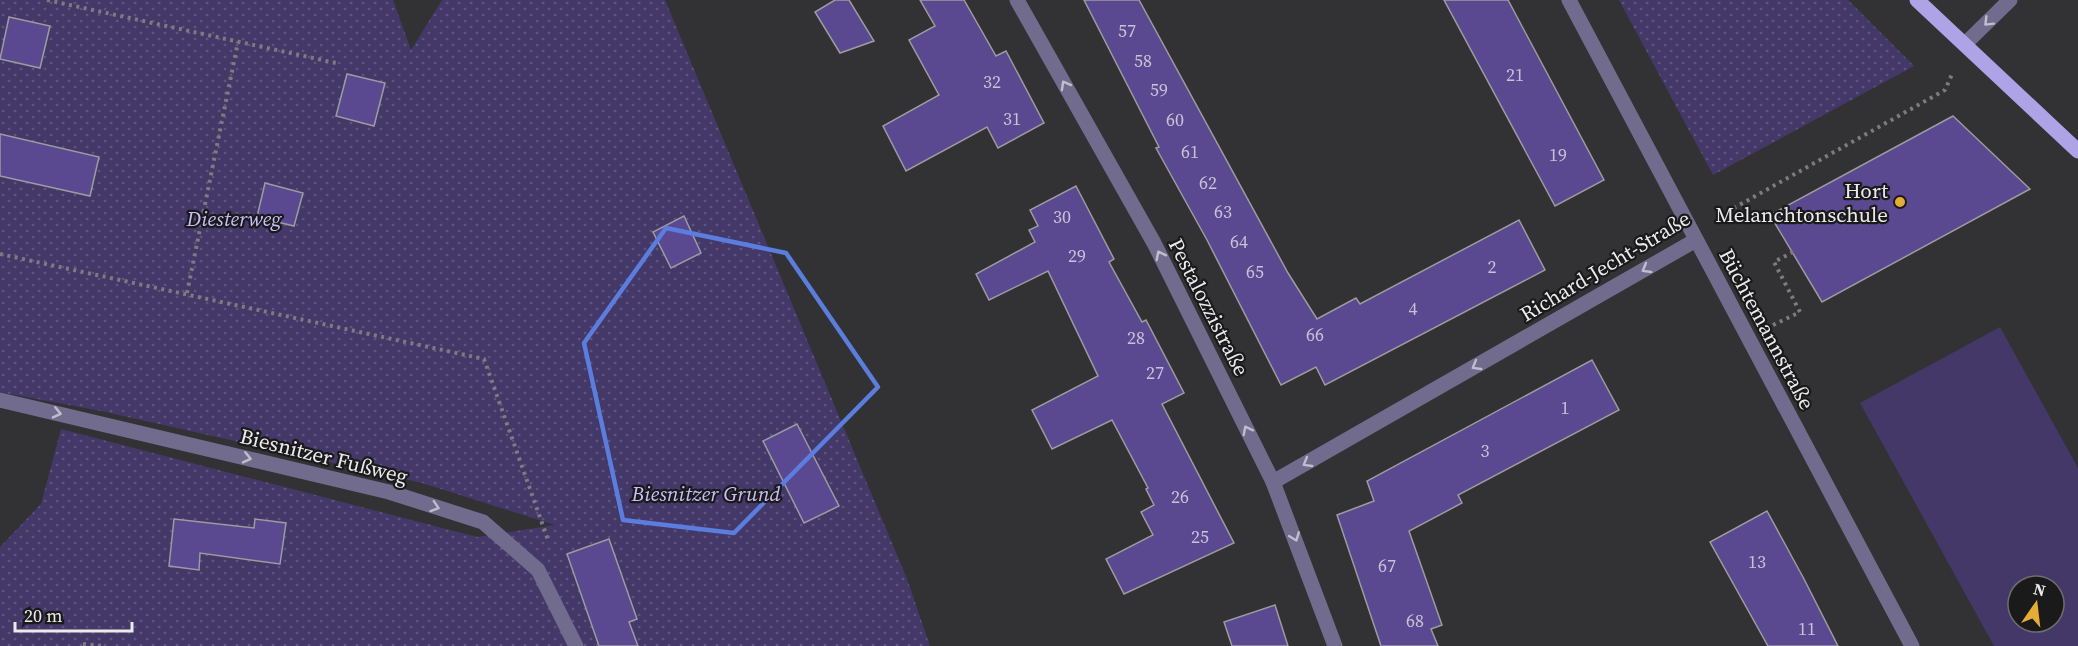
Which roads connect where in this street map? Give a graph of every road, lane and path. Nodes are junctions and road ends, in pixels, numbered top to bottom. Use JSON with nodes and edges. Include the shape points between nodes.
{"nodes":[{"id":1,"x":47,"y":0,"type":"edge"},
{"id":2,"x":1017,"y":0,"type":"edge"},
{"id":3,"x":1569,"y":0,"type":"edge"},
{"id":4,"x":1917,"y":0,"type":"edge"},
{"id":5,"x":2010,"y":0,"type":"edge"},
{"id":6,"x":238,"y":42,"type":"junction"},
{"id":7,"x":1965,"y":44,"type":"junction"},
{"id":8,"x":336,"y":63,"type":"dead end"},
{"id":9,"x":2078,"y":151,"type":"edge"},
{"id":10,"x":1696,"y":240,"type":"junction"},
{"id":11,"x":1793,"y":252,"type":"dead end"},
{"id":12,"x":0,"y":254,"type":"edge"},
{"id":13,"x":186,"y":293,"type":"junction"},
{"id":14,"x":1748,"y":338,"type":"junction"},
{"id":15,"x":0,"y":400,"type":"edge"},
{"id":16,"x":1273,"y":482,"type":"junction"},
{"id":17,"x":551,"y":549,"type":"dead end"},
{"id":18,"x":83,"y":644,"type":"dead end"},
{"id":19,"x":104,"y":646,"type":"edge"},
{"id":20,"x":576,"y":646,"type":"edge"},
{"id":21,"x":1335,"y":646,"type":"edge"},
{"id":22,"x":1912,"y":646,"type":"edge"}],
"edges":[{"from":1,"to":6,"type":"path"},
{"from":16,"to":2,"type":"street","name":"Pestalozzistraße","one_way":true,"via":[[1154,243]]},
{"from":3,"to":10,"type":"street","name":"Büchtemannstraße"},
{"from":4,"to":7,"type":"main road"},
{"from":5,"to":7,"type":"street","one_way":true},
{"from":6,"to":8,"type":"path"},
{"from":6,"to":13,"type":"path"},
{"from":7,"to":9,"type":"main road"},
{"from":7,"to":10,"type":"path","name":"Richard-Jecht-Straße","via":[[1945,90],[1725,213]]},
{"from":10,"to":14,"type":"street","name":"Büchtemannstraße"},
{"from":10,"to":16,"type":"street","name":"Richard-Jecht-Straße","one_way":true},
{"from":11,"to":14,"type":"path","via":[[1774,262],[1800,312]]},
{"from":12,"to":13,"type":"path"},
{"from":13,"to":17,"type":"path","via":[[484,359]]},
{"from":14,"to":22,"type":"street","name":"Büchtemannstraße"},
{"from":15,"to":20,"type":"street","name":"Biesnitzer Fußweg","one_way":true,"via":[[389,492],[483,522],[538,570]]},
{"from":16,"to":21,"type":"street","name":"Pestalozzistraße","one_way":true},
{"from":18,"to":19,"type":"path"}]}
